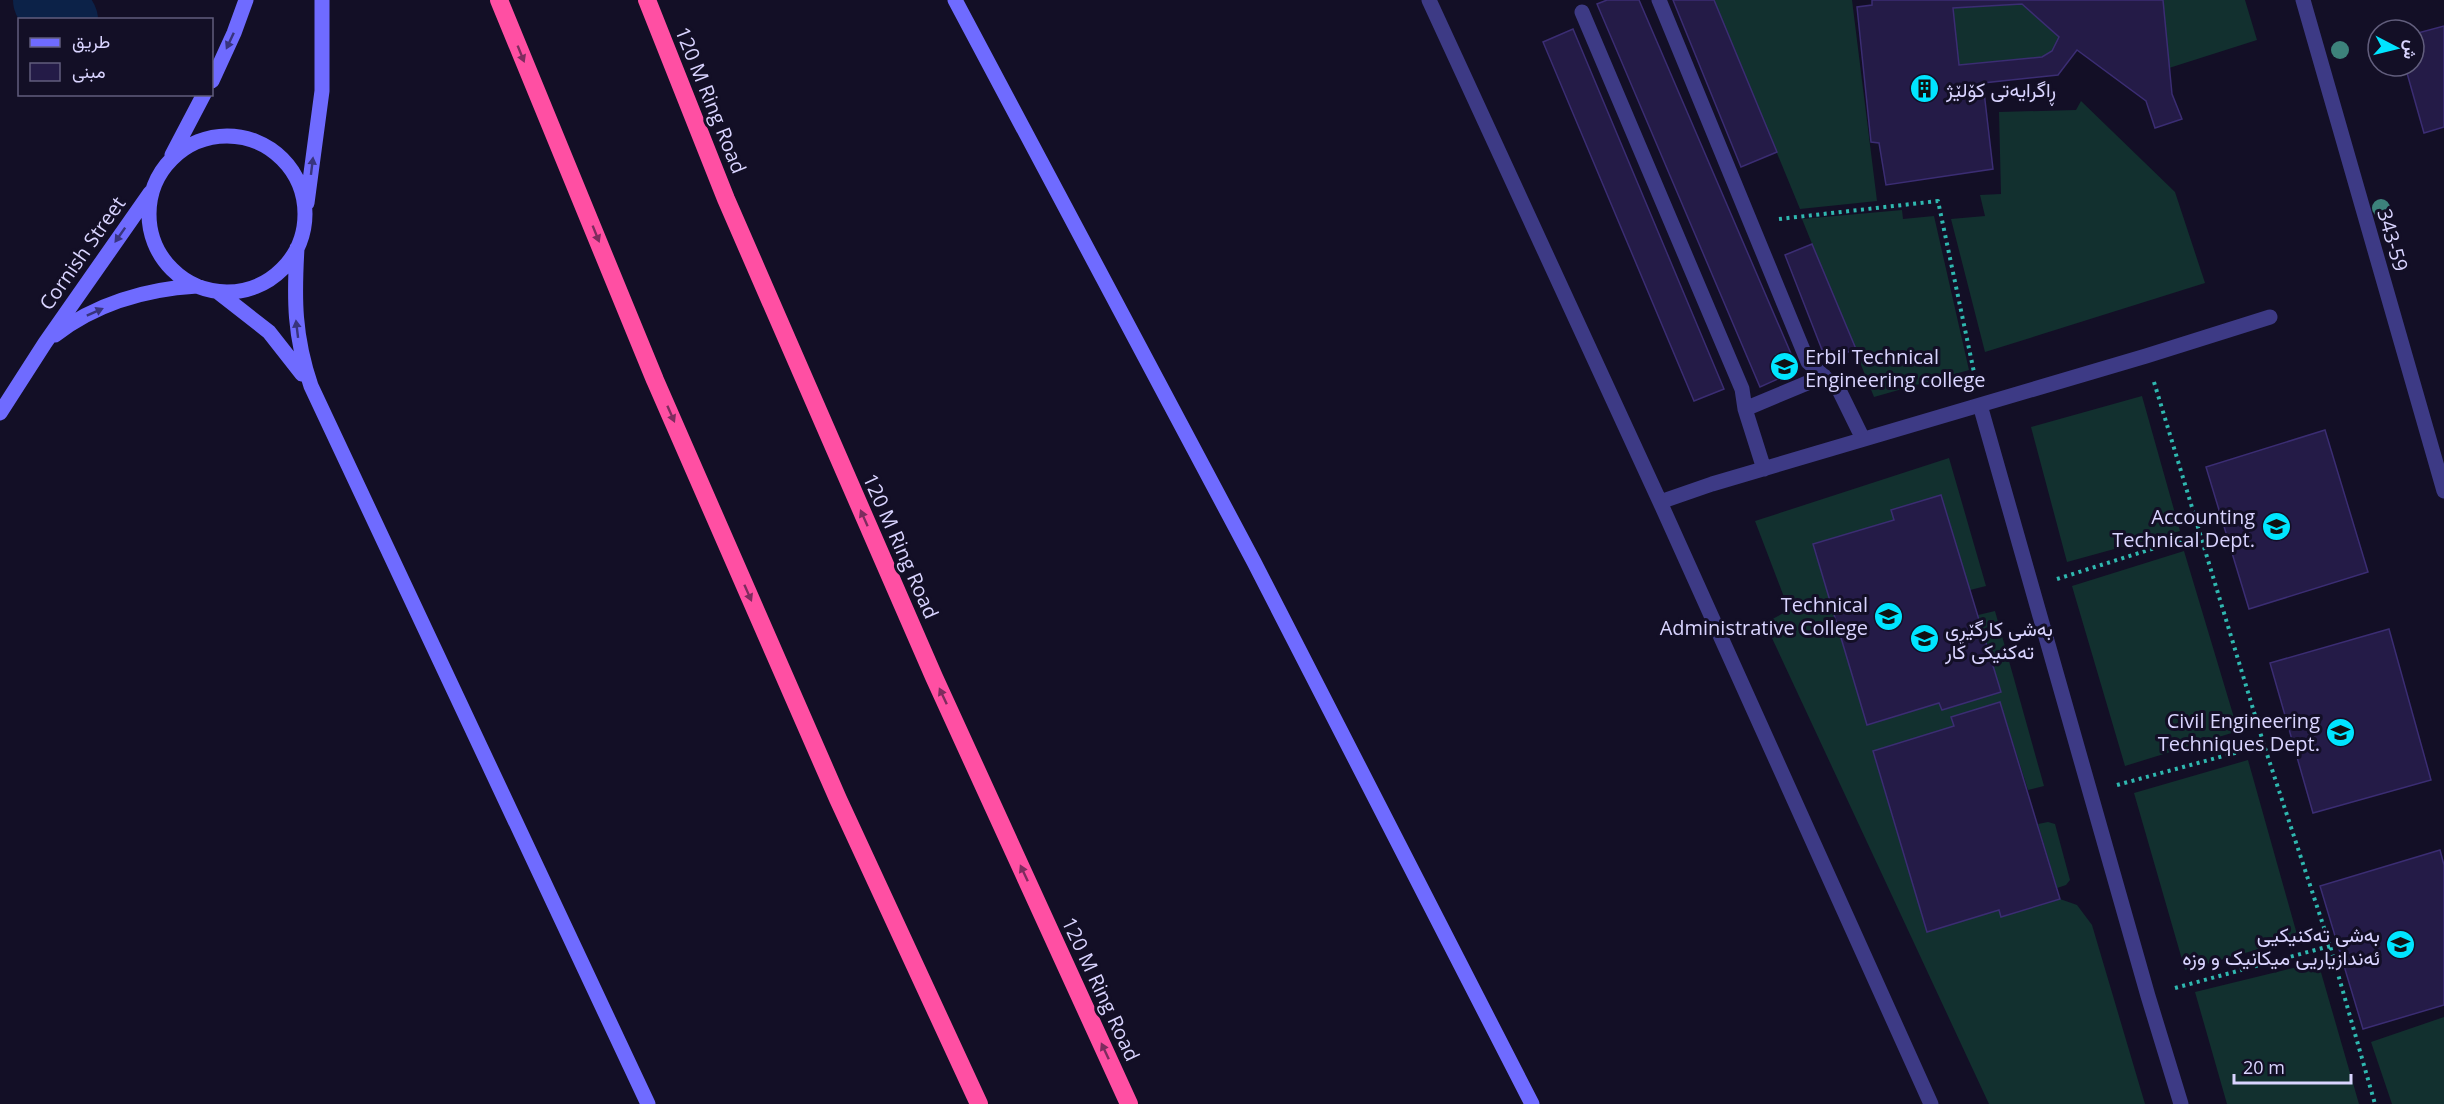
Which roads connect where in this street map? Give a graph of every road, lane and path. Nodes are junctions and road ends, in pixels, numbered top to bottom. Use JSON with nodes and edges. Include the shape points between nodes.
{"nodes":[{"id":1,"x":246,"y":0,"type":"edge"},
{"id":2,"x":322,"y":0,"type":"edge"},
{"id":3,"x":499,"y":0,"type":"edge"},
{"id":4,"x":647,"y":0,"type":"edge"},
{"id":5,"x":956,"y":0,"type":"edge"},
{"id":6,"x":1429,"y":0,"type":"edge"},
{"id":7,"x":1659,"y":0,"type":"edge"},
{"id":8,"x":2302,"y":0,"type":"edge"},
{"id":9,"x":1582,"y":12,"type":"dead end"},
{"id":10,"x":213,"y":79,"type":"edge"},
{"id":11,"x":203,"y":96,"type":"edge"},
{"id":12,"x":166,"y":165,"type":"junction"},
{"id":13,"x":154,"y":187,"type":"junction"},
{"id":14,"x":305,"y":224,"type":"junction"},
{"id":15,"x":1751,"y":224,"type":"junction"},
{"id":16,"x":297,"y":248,"type":"junction"},
{"id":17,"x":197,"y":286,"type":"junction"},
{"id":18,"x":218,"y":292,"type":"junction"},
{"id":19,"x":2270,"y":317,"type":"dead end"},
{"id":20,"x":45,"y":343,"type":"junction"},
{"id":21,"x":2146,"y":356,"type":"junction"},
{"id":22,"x":1824,"y":376,"type":"junction"},
{"id":23,"x":311,"y":386,"type":"junction"},
{"id":24,"x":1980,"y":405,"type":"junction"},
{"id":25,"x":1745,"y":409,"type":"junction"},
{"id":26,"x":0,"y":413,"type":"edge"},
{"id":27,"x":1863,"y":439,"type":"junction"},
{"id":28,"x":1764,"y":469,"type":"junction"},
{"id":29,"x":2444,"y":491,"type":"edge"},
{"id":30,"x":1660,"y":502,"type":"junction"},
{"id":31,"x":2199,"y":534,"type":"junction"},
{"id":32,"x":2031,"y":587,"type":"junction"},
{"id":33,"x":2264,"y":745,"type":"junction"},
{"id":34,"x":2090,"y":793,"type":"junction"},
{"id":35,"x":2330,"y":946,"type":"junction"},
{"id":36,"x":2148,"y":996,"type":"junction"},
{"id":37,"x":648,"y":1104,"type":"edge"},
{"id":38,"x":979,"y":1104,"type":"edge"},
{"id":39,"x":1129,"y":1104,"type":"edge"},
{"id":40,"x":1532,"y":1104,"type":"edge"},
{"id":41,"x":1932,"y":1104,"type":"edge"},
{"id":42,"x":2181,"y":1104,"type":"edge"},
{"id":43,"x":2375,"y":1104,"type":"edge"}],
"edges":[{"from":1,"to":10,"type":"street","one_way":true},
{"from":14,"to":2,"type":"street","one_way":true,"via":[[322,91]]},
{"from":3,"to":38,"type":"highway","one_way":true,"via":[[679,434],[838,799]]},
{"from":39,"to":4,"type":"highway","name":"120 M Ring Road","one_way":true,"via":[[919,644],[726,199]]},
{"from":5,"to":40,"type":"street","via":[[1254,562]]},
{"from":6,"to":30,"type":"street"},
{"from":7,"to":15,"type":"street"},
{"from":8,"to":29,"type":"street","name":"343-59"},
{"from":9,"to":25,"type":"street","via":[[1742,389]]},
{"from":11,"to":12,"type":"street"},
{"from":12,"to":13,"type":"street"},
{"from":12,"to":14,"type":"street","via":[[185,148],[208,138],[233,136],[258,142],[279,155],[295,175],[304,199]]},
{"from":13,"to":17,"type":"street","via":[[150,211],[156,246],[177,274]]},
{"from":13,"to":20,"type":"street","name":"Cornish Street","one_way":true},
{"from":14,"to":16,"type":"street"},
{"from":15,"to":22,"type":"street","via":[[1808,362]]},
{"from":15,"to":24,"type":"path","via":[[1938,201]]},
{"from":16,"to":18,"type":"street","via":[[284,268],[265,282],[243,291]]},
{"from":23,"to":16,"type":"street","one_way":true,"via":[[296,322]]},
{"from":17,"to":18,"type":"street"},
{"from":20,"to":17,"type":"street","name":"Cornish Street","one_way":true,"via":[[83,317],[123,300]]},
{"from":18,"to":23,"type":"street","via":[[268,332]]},
{"from":19,"to":21,"type":"street"},
{"from":20,"to":26,"type":"street","name":"Cornish Street"},
{"from":21,"to":24,"type":"street"},
{"from":21,"to":31,"type":"path"},
{"from":22,"to":25,"type":"street"},
{"from":22,"to":27,"type":"street","via":[[1839,390]]},
{"from":23,"to":37,"type":"street"},
{"from":24,"to":27,"type":"street"},
{"from":24,"to":32,"type":"street"},
{"from":25,"to":28,"type":"street"},
{"from":27,"to":28,"type":"street"},
{"from":28,"to":30,"type":"street"},
{"from":30,"to":41,"type":"street"},
{"from":31,"to":32,"type":"path"},
{"from":31,"to":33,"type":"path"},
{"from":32,"to":34,"type":"street"},
{"from":33,"to":34,"type":"path"},
{"from":33,"to":35,"type":"path"},
{"from":34,"to":36,"type":"street"},
{"from":35,"to":36,"type":"path"},
{"from":35,"to":43,"type":"path"},
{"from":36,"to":42,"type":"street"}]}
